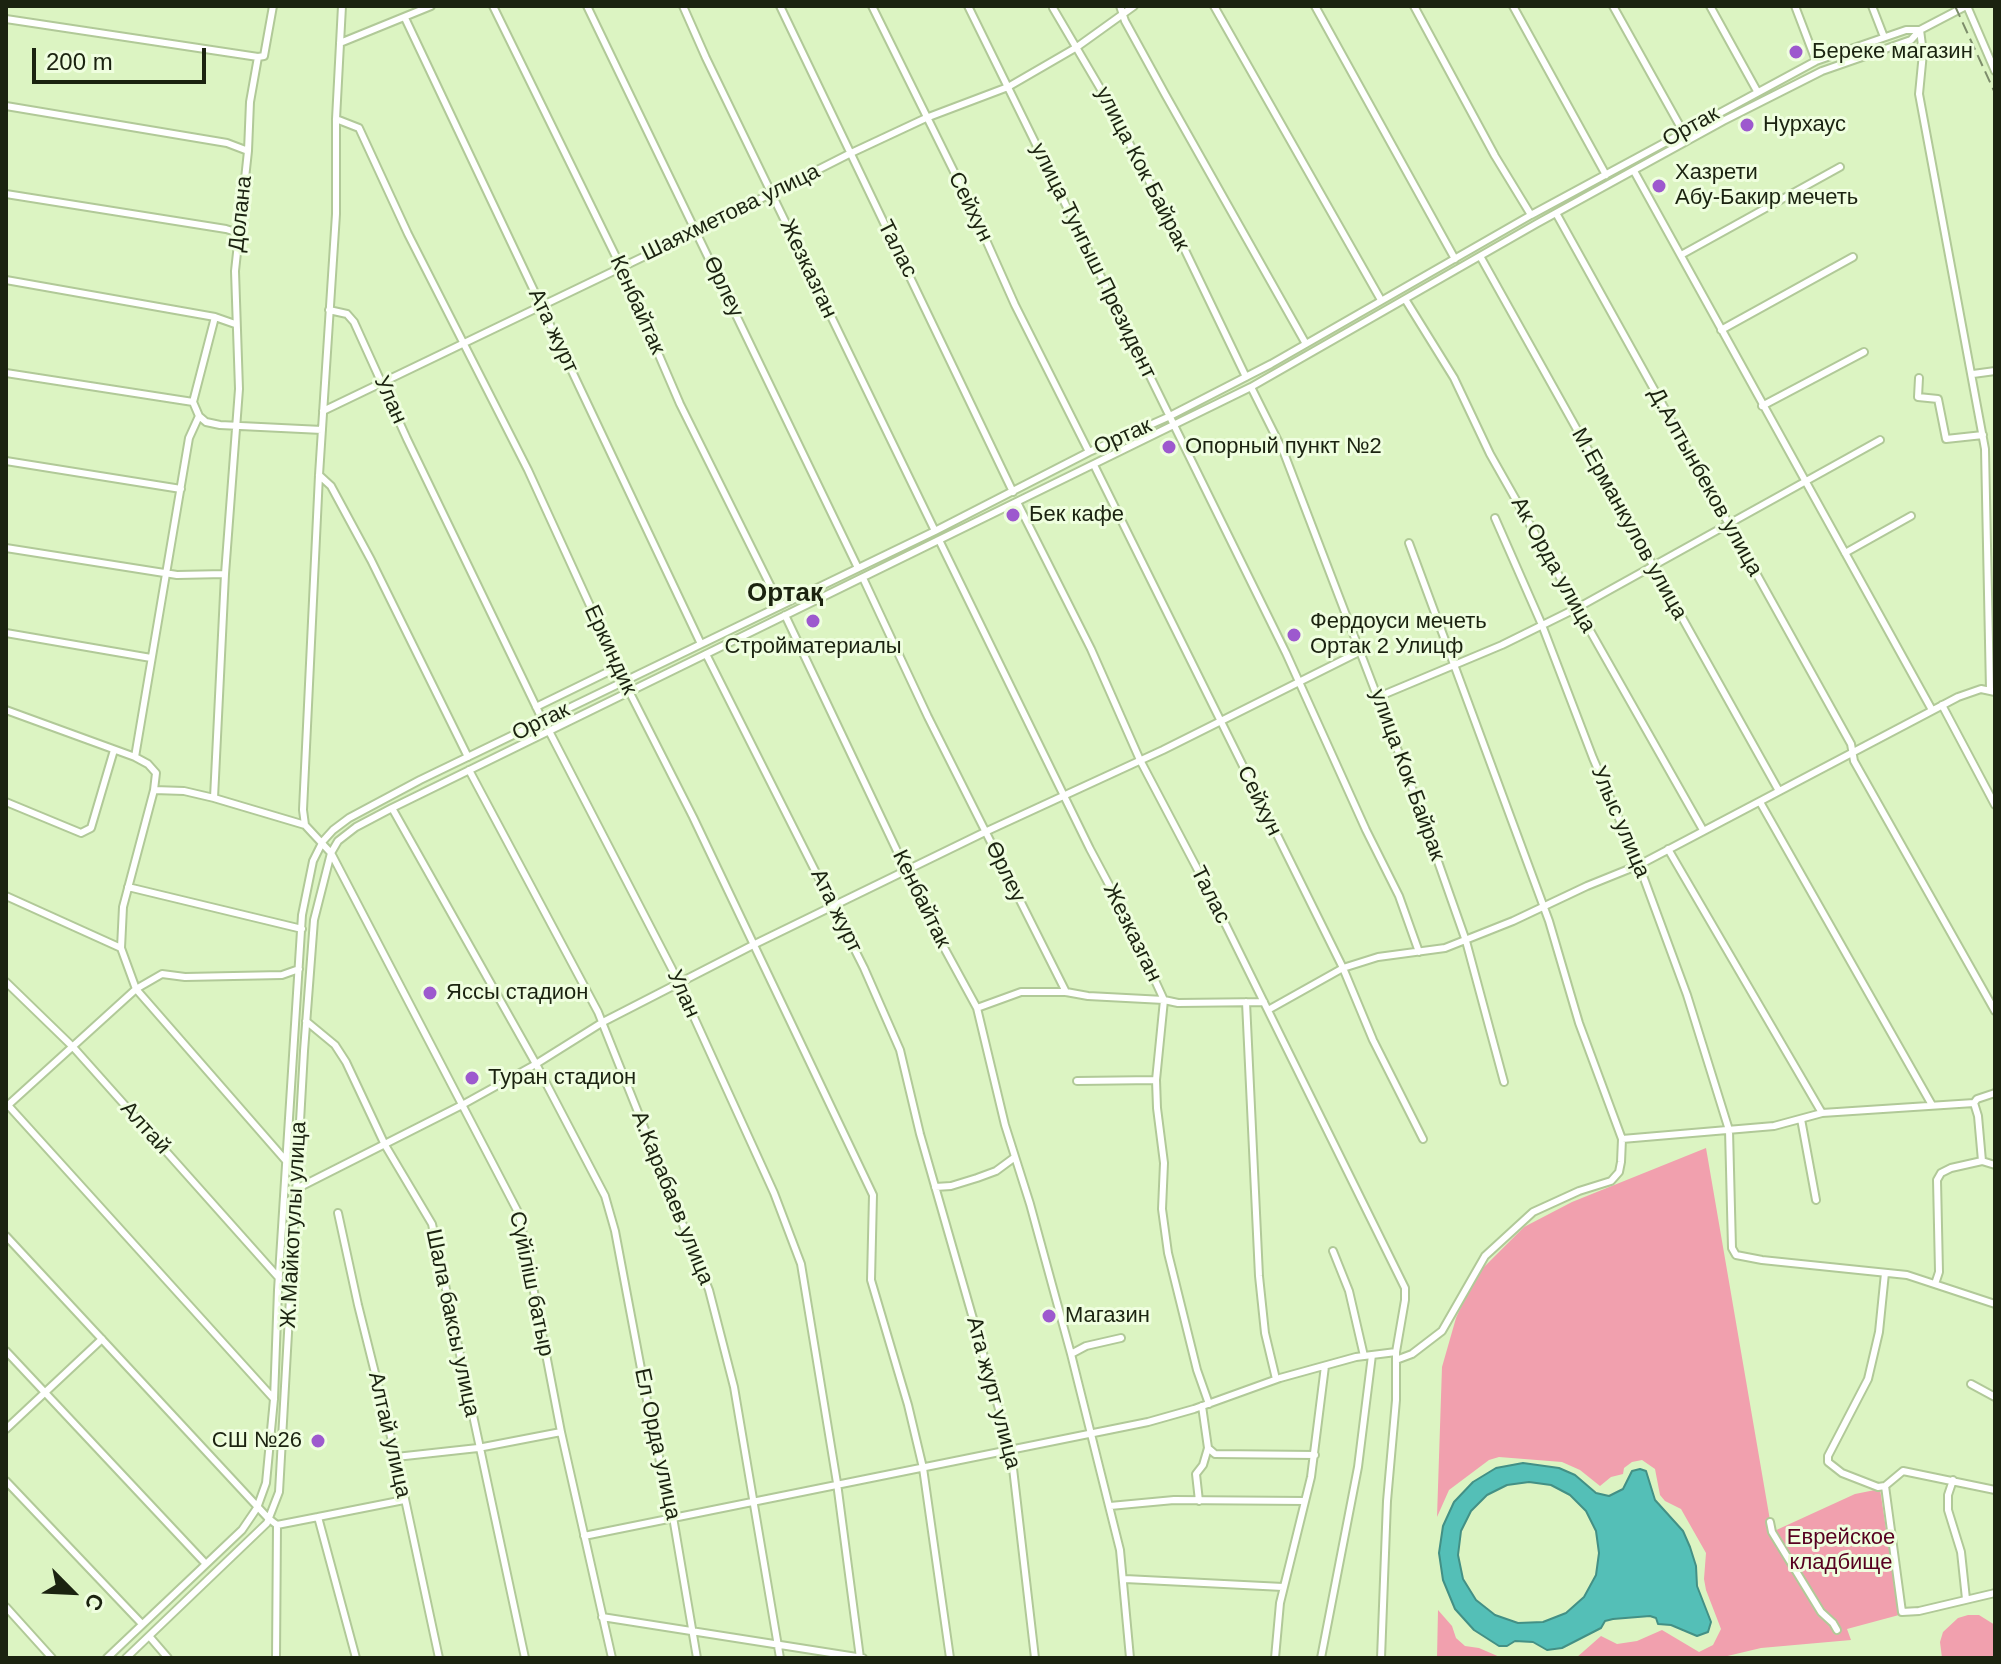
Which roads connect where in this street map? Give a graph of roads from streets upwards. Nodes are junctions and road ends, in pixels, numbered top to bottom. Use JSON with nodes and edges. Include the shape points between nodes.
{"nodes":[{"id":1,"x":273,"y":6,"type":"edge"},
{"id":2,"x":342,"y":6,"type":"edge"},
{"id":3,"x":431,"y":6,"type":"edge"},
{"id":4,"x":493,"y":6,"type":"edge"},
{"id":5,"x":587,"y":6,"type":"edge"},
{"id":6,"x":683,"y":6,"type":"edge"},
{"id":7,"x":780,"y":6,"type":"edge"},
{"id":8,"x":872,"y":6,"type":"edge"},
{"id":9,"x":968,"y":6,"type":"edge"},
{"id":10,"x":1134,"y":6,"type":"edge"},
{"id":11,"x":1214,"y":6,"type":"edge"},
{"id":12,"x":1315,"y":6,"type":"edge"},
{"id":13,"x":1414,"y":6,"type":"edge"},
{"id":14,"x":1513,"y":6,"type":"edge"},
{"id":15,"x":1613,"y":6,"type":"edge"},
{"id":16,"x":1710,"y":6,"type":"edge"},
{"id":17,"x":1795,"y":6,"type":"edge"},
{"id":18,"x":1872,"y":6,"type":"edge"},
{"id":19,"x":1938,"y":6,"type":"edge"},
{"id":20,"x":1967,"y":6,"type":"edge"},
{"id":21,"x":1053,"y":8,"type":"edge"},
{"id":22,"x":1121,"y":9,"type":"edge"},
{"id":23,"x":1944,"y":16,"type":"junction"},
{"id":24,"x":405,"y":18,"type":"junction"},
{"id":25,"x":6,"y":19,"type":"edge"},
{"id":26,"x":1920,"y":30,"type":"junction"},
{"id":27,"x":1884,"y":37,"type":"junction"},
{"id":28,"x":340,"y":43,"type":"junction"},
{"id":29,"x":1077,"y":47,"type":"junction"},
{"id":30,"x":258,"y":57,"type":"junction"},
{"id":31,"x":1816,"y":61,"type":"junction"},
{"id":32,"x":1995,"y":71,"type":"edge"},
{"id":33,"x":1008,"y":87,"type":"junction"},
{"id":34,"x":1757,"y":91,"type":"junction"},
{"id":35,"x":6,"y":106,"type":"edge"},
{"id":36,"x":926,"y":118,"type":"junction"},
{"id":37,"x":336,"y":119,"type":"junction"},
{"id":38,"x":1683,"y":132,"type":"junction"},
{"id":39,"x":1688,"y":141,"type":"junction"},
{"id":40,"x":248,"y":151,"type":"junction"},
{"id":41,"x":849,"y":154,"type":"junction"},
{"id":42,"x":1840,"y":167,"type":"dead end"},
{"id":43,"x":1634,"y":171,"type":"junction"},
{"id":44,"x":1606,"y":175,"type":"junction"},
{"id":45,"x":6,"y":194,"type":"edge"},
{"id":46,"x":773,"y":194,"type":"junction"},
{"id":47,"x":1556,"y":213,"type":"junction"},
{"id":48,"x":1531,"y":215,"type":"junction"},
{"id":49,"x":697,"y":231,"type":"junction"},
{"id":50,"x":239,"y":233,"type":"junction"},
{"id":51,"x":1681,"y":255,"type":"junction"},
{"id":52,"x":1480,"y":256,"type":"junction"},
{"id":53,"x":1853,"y":257,"type":"dead end"},
{"id":54,"x":1455,"y":259,"type":"junction"},
{"id":55,"x":621,"y":267,"type":"junction"},
{"id":56,"x":6,"y":280,"type":"edge"},
{"id":57,"x":1405,"y":299,"type":"junction"},
{"id":58,"x":1381,"y":300,"type":"junction"},
{"id":59,"x":541,"y":305,"type":"junction"},
{"id":60,"x":329,"y":310,"type":"junction"},
{"id":61,"x":215,"y":317,"type":"junction"},
{"id":62,"x":235,"y":324,"type":"junction"},
{"id":63,"x":1721,"y":330,"type":"junction"},
{"id":64,"x":464,"y":344,"type":"junction"},
{"id":65,"x":1306,"y":344,"type":"junction"},
{"id":66,"x":1864,"y":352,"type":"dead end"},
{"id":67,"x":1995,"y":371,"type":"edge"},
{"id":68,"x":6,"y":373,"type":"edge"},
{"id":69,"x":1973,"y":374,"type":"junction"},
{"id":70,"x":1246,"y":377,"type":"junction"},
{"id":71,"x":1919,"y":378,"type":"dead end"},
{"id":72,"x":383,"y":383,"type":"junction"},
{"id":73,"x":1251,"y":387,"type":"junction"},
{"id":74,"x":193,"y":402,"type":"junction"},
{"id":75,"x":1762,"y":406,"type":"junction"},
{"id":76,"x":323,"y":412,"type":"junction"},
{"id":77,"x":199,"y":416,"type":"junction"},
{"id":78,"x":1168,"y":417,"type":"junction"},
{"id":79,"x":235,"y":426,"type":"junction"},
{"id":80,"x":1172,"y":426,"type":"junction"},
{"id":81,"x":322,"y":430,"type":"junction"},
{"id":82,"x":1983,"y":435,"type":"junction"},
{"id":83,"x":1880,"y":440,"type":"dead end"},
{"id":84,"x":1089,"y":452,"type":"junction"},
{"id":85,"x":6,"y":461,"type":"edge"},
{"id":86,"x":1094,"y":465,"type":"junction"},
{"id":87,"x":319,"y":475,"type":"junction"},
{"id":88,"x":1805,"y":482,"type":"junction"},
{"id":89,"x":181,"y":489,"type":"junction"},
{"id":90,"x":1013,"y":492,"type":"junction"},
{"id":91,"x":1017,"y":502,"type":"junction"},
{"id":92,"x":1911,"y":516,"type":"dead end"},
{"id":93,"x":1495,"y":518,"type":"dead end"},
{"id":94,"x":1728,"y":523,"type":"junction"},
{"id":95,"x":935,"y":531,"type":"junction"},
{"id":96,"x":939,"y":540,"type":"junction"},
{"id":97,"x":1409,"y":543,"type":"dead end"},
{"id":98,"x":6,"y":548,"type":"edge"},
{"id":99,"x":1845,"y":553,"type":"junction"},
{"id":100,"x":1652,"y":566,"type":"junction"},
{"id":101,"x":858,"y":568,"type":"junction"},
{"id":102,"x":168,"y":572,"type":"junction"},
{"id":103,"x":225,"y":574,"type":"junction"},
{"id":104,"x":863,"y":578,"type":"junction"},
{"id":105,"x":780,"y":605,"type":"junction"},
{"id":106,"x":1579,"y":607,"type":"junction"},
{"id":107,"x":785,"y":615,"type":"junction"},
{"id":108,"x":1542,"y":625,"type":"junction"},
{"id":109,"x":6,"y":633,"type":"edge"},
{"id":110,"x":701,"y":644,"type":"junction"},
{"id":111,"x":1361,"y":651,"type":"junction"},
{"id":112,"x":706,"y":654,"type":"junction"},
{"id":113,"x":151,"y":658,"type":"junction"},
{"id":114,"x":1455,"y":664,"type":"junction"},
{"id":115,"x":618,"y":667,"type":"junction"},
{"id":116,"x":625,"y":682,"type":"junction"},
{"id":117,"x":1298,"y":683,"type":"junction"},
{"id":118,"x":629,"y":691,"type":"junction"},
{"id":119,"x":1993,"y":691,"type":"edge"},
{"id":120,"x":1378,"y":697,"type":"junction"},
{"id":121,"x":1942,"y":705,"type":"junction"},
{"id":122,"x":536,"y":707,"type":"junction"},
{"id":123,"x":6,"y":710,"type":"edge"},
{"id":124,"x":1932,"y":710,"type":"junction"},
{"id":125,"x":543,"y":721,"type":"junction"},
{"id":126,"x":1220,"y":721,"type":"junction"},
{"id":127,"x":549,"y":731,"type":"junction"},
{"id":128,"x":114,"y":750,"type":"junction"},
{"id":129,"x":1853,"y":752,"type":"junction"},
{"id":130,"x":135,"y":757,"type":"junction"},
{"id":131,"x":468,"y":757,"type":"junction"},
{"id":132,"x":1140,"y":760,"type":"junction"},
{"id":133,"x":469,"y":770,"type":"junction"},
{"id":134,"x":154,"y":790,"type":"junction"},
{"id":135,"x":1779,"y":791,"type":"junction"},
{"id":136,"x":1065,"y":795,"type":"junction"},
{"id":137,"x":214,"y":798,"type":"junction"},
{"id":138,"x":6,"y":802,"type":"edge"},
{"id":139,"x":1760,"y":802,"type":"junction"},
{"id":140,"x":1995,"y":805,"type":"edge"},
{"id":141,"x":392,"y":808,"type":"junction"},
{"id":142,"x":305,"y":825,"type":"junction"},
{"id":143,"x":1703,"y":830,"type":"junction"},
{"id":144,"x":985,"y":832,"type":"junction"},
{"id":145,"x":323,"y":841,"type":"junction"},
{"id":146,"x":1668,"y":849,"type":"junction"},
{"id":147,"x":331,"y":853,"type":"junction"},
{"id":148,"x":1639,"y":865,"type":"junction"},
{"id":149,"x":908,"y":872,"type":"junction"},
{"id":150,"x":128,"y":887,"type":"junction"},
{"id":151,"x":6,"y":896,"type":"edge"},
{"id":152,"x":834,"y":907,"type":"junction"},
{"id":153,"x":1544,"y":907,"type":"junction"},
{"id":154,"x":302,"y":929,"type":"junction"},
{"id":155,"x":1466,"y":941,"type":"junction"},
{"id":156,"x":753,"y":945,"type":"junction"},
{"id":157,"x":121,"y":948,"type":"junction"},
{"id":158,"x":1419,"y":952,"type":"junction"},
{"id":159,"x":1343,"y":968,"type":"junction"},
{"id":160,"x":299,"y":969,"type":"junction"},
{"id":161,"x":6,"y":982,"type":"edge"},
{"id":162,"x":678,"y":983,"type":"junction"},
{"id":163,"x":136,"y":989,"type":"junction"},
{"id":164,"x":1066,"y":992,"type":"junction"},
{"id":165,"x":1164,"y":1000,"type":"junction"},
{"id":166,"x":1246,"y":1002,"type":"junction"},
{"id":167,"x":1264,"y":1002,"type":"junction"},
{"id":168,"x":977,"y":1008,"type":"junction"},
{"id":169,"x":1268,"y":1010,"type":"junction"},
{"id":170,"x":1995,"y":1011,"type":"edge"},
{"id":171,"x":306,"y":1021,"type":"junction"},
{"id":172,"x":603,"y":1022,"type":"junction"},
{"id":173,"x":73,"y":1047,"type":"junction"},
{"id":174,"x":536,"y":1064,"type":"junction"},
{"id":175,"x":1156,"y":1080,"type":"junction"},
{"id":176,"x":1077,"y":1081,"type":"dead end"},
{"id":177,"x":1504,"y":1082,"type":"dead end"},
{"id":178,"x":1995,"y":1093,"type":"edge"},
{"id":179,"x":1974,"y":1103,"type":"junction"},
{"id":180,"x":7,"y":1105,"type":"edge"},
{"id":181,"x":462,"y":1105,"type":"junction"},
{"id":182,"x":1932,"y":1105,"type":"junction"},
{"id":183,"x":290,"y":1109,"type":"junction"},
{"id":184,"x":301,"y":1110,"type":"junction"},
{"id":185,"x":1822,"y":1113,"type":"junction"},
{"id":186,"x":1801,"y":1119,"type":"junction"},
{"id":187,"x":1729,"y":1130,"type":"junction"},
{"id":188,"x":920,"y":1134,"type":"joint"},
{"id":189,"x":1423,"y":1139,"type":"dead end"},
{"id":190,"x":1622,"y":1139,"type":"junction"},
{"id":191,"x":385,"y":1145,"type":"junction"},
{"id":192,"x":1015,"y":1157,"type":"junction"},
{"id":193,"x":1982,"y":1161,"type":"junction"},
{"id":194,"x":287,"y":1162,"type":"junction"},
{"id":195,"x":1995,"y":1165,"type":"edge"},
{"id":196,"x":935,"y":1187,"type":"junction"},
{"id":197,"x":298,"y":1188,"type":"junction"},
{"id":198,"x":1816,"y":1200,"type":"dead end"},
{"id":199,"x":338,"y":1213,"type":"dead end"},
{"id":200,"x":6,"y":1236,"type":"edge"},
{"id":201,"x":1333,"y":1251,"type":"dead end"},
{"id":202,"x":1885,"y":1273,"type":"junction"},
{"id":203,"x":279,"y":1278,"type":"junction"},
{"id":204,"x":1935,"y":1284,"type":"junction"},
{"id":205,"x":1995,"y":1304,"type":"edge"},
{"id":206,"x":1121,"y":1338,"type":"dead end"},
{"id":207,"x":102,"y":1339,"type":"junction"},
{"id":208,"x":6,"y":1351,"type":"edge"},
{"id":209,"x":1071,"y":1354,"type":"junction"},
{"id":210,"x":1368,"y":1356,"type":"junction"},
{"id":211,"x":1396,"y":1356,"type":"junction"},
{"id":212,"x":1325,"y":1366,"type":"junction"},
{"id":213,"x":1276,"y":1379,"type":"junction"},
{"id":214,"x":1971,"y":1384,"type":"dead end"},
{"id":215,"x":45,"y":1393,"type":"junction"},
{"id":216,"x":1995,"y":1397,"type":"edge"},
{"id":217,"x":274,"y":1399,"type":"junction"},
{"id":218,"x":1205,"y":1405,"type":"junction"},
{"id":219,"x":6,"y":1429,"type":"edge"},
{"id":220,"x":561,"y":1432,"type":"junction"},
{"id":221,"x":1091,"y":1434,"type":"junction"},
{"id":222,"x":478,"y":1448,"type":"junction"},
{"id":223,"x":1208,"y":1448,"type":"junction"},
{"id":224,"x":1011,"y":1451,"type":"junction"},
{"id":225,"x":1315,"y":1455,"type":"junction"},
{"id":226,"x":396,"y":1457,"type":"junction"},
{"id":227,"x":923,"y":1468,"type":"junction"},
{"id":228,"x":1953,"y":1480,"type":"junction"},
{"id":229,"x":6,"y":1481,"type":"edge"},
{"id":230,"x":837,"y":1483,"type":"junction"},
{"id":231,"x":1885,"y":1486,"type":"junction"},
{"id":232,"x":1995,"y":1490,"type":"edge"},
{"id":233,"x":404,"y":1500,"type":"junction"},
{"id":234,"x":755,"y":1500,"type":"junction"},
{"id":235,"x":1199,"y":1501,"type":"junction"},
{"id":236,"x":1305,"y":1501,"type":"junction"},
{"id":237,"x":1110,"y":1506,"type":"junction"},
{"id":238,"x":257,"y":1508,"type":"junction"},
{"id":239,"x":318,"y":1517,"type":"junction"},
{"id":240,"x":673,"y":1517,"type":"junction"},
{"id":241,"x":268,"y":1518,"type":"junction"},
{"id":242,"x":1770,"y":1522,"type":"dead end"},
{"id":243,"x":277,"y":1525,"type":"junction"},
{"id":244,"x":584,"y":1536,"type":"junction"},
{"id":245,"x":205,"y":1563,"type":"junction"},
{"id":246,"x":1125,"y":1579,"type":"junction"},
{"id":247,"x":1283,"y":1587,"type":"junction"},
{"id":248,"x":1995,"y":1593,"type":"edge"},
{"id":249,"x":1966,"y":1599,"type":"junction"},
{"id":250,"x":6,"y":1607,"type":"edge"},
{"id":251,"x":602,"y":1617,"type":"junction"},
{"id":252,"x":142,"y":1624,"type":"junction"},
{"id":253,"x":693,"y":1630,"type":"junction"},
{"id":254,"x":1837,"y":1630,"type":"dead end"},
{"id":255,"x":149,"y":1636,"type":"junction"},
{"id":256,"x":778,"y":1644,"type":"junction"},
{"id":257,"x":52,"y":1658,"type":"edge"},
{"id":258,"x":107,"y":1658,"type":"edge"},
{"id":259,"x":126,"y":1658,"type":"edge"},
{"id":260,"x":168,"y":1658,"type":"edge"},
{"id":261,"x":276,"y":1658,"type":"edge"},
{"id":262,"x":356,"y":1658,"type":"edge"},
{"id":263,"x":439,"y":1658,"type":"edge"},
{"id":264,"x":525,"y":1658,"type":"edge"},
{"id":265,"x":612,"y":1658,"type":"edge"},
{"id":266,"x":697,"y":1658,"type":"edge"},
{"id":267,"x":780,"y":1658,"type":"edge"},
{"id":268,"x":861,"y":1658,"type":"edge"},
{"id":269,"x":950,"y":1658,"type":"edge"},
{"id":270,"x":1035,"y":1658,"type":"edge"},
{"id":271,"x":1130,"y":1658,"type":"edge"},
{"id":272,"x":1275,"y":1658,"type":"edge"},
{"id":273,"x":1321,"y":1658,"type":"edge"},
{"id":274,"x":1381,"y":1658,"type":"edge"}],
"edges":[{"from":1,"to":30,"type":"street","via":[[264,56]]},
{"from":2,"to":28,"type":"street"},
{"from":3,"to":24,"type":"street"},
{"from":4,"to":55,"type":"street","name":"Кенбайтак"},
{"from":5,"to":49,"type":"street","name":"Өрлеу"},
{"from":6,"to":46,"type":"street","name":"Жезказган"},
{"from":7,"to":41,"type":"street","name":"Талас"},
{"from":8,"to":36,"type":"street","name":"Сейхун"},
{"from":9,"to":33,"type":"street","name":"улица Тунгыш Президент"},
{"from":10,"to":22,"type":"street","name":"Шаяхметова улица"},
{"from":11,"to":58,"type":"street"},
{"from":12,"to":54,"type":"street"},
{"from":13,"to":48,"type":"street"},
{"from":14,"to":44,"type":"street"},
{"from":15,"to":38,"type":"street"},
{"from":16,"to":34,"type":"street"},
{"from":17,"to":31,"type":"street"},
{"from":18,"to":27,"type":"street"},
{"from":19,"to":23,"type":"street"},
{"from":20,"to":23,"type":"street","name":"Ортак"},
{"from":20,"to":32,"type":"street"},
{"from":21,"to":29,"type":"street","name":"улица Кок Байрак"},
{"from":22,"to":29,"type":"street","name":"Шаяхметова улица","via":[[1107,27]]},
{"from":22,"to":65,"type":"street"},
{"from":23,"to":26,"type":"street","name":"Ортак"},
{"from":24,"to":28,"type":"street"},
{"from":24,"to":59,"type":"street","name":"Ата журт"},
{"from":25,"to":30,"type":"street"},
{"from":26,"to":27,"type":"street","name":"Ортак"},
{"from":26,"to":39,"type":"street","name":"Ортак","via":[[1911,40],[1822,71]]},
{"from":26,"to":69,"type":"street","via":[[1919,94]]},
{"from":27,"to":31,"type":"street","name":"Ортак"},
{"from":28,"to":37,"type":"street"},
{"from":29,"to":33,"type":"street","name":"Шаяхметова улица"},
{"from":29,"to":70,"type":"street","name":"улица Кок Байрак"},
{"from":30,"to":40,"type":"street"},
{"from":31,"to":34,"type":"street","name":"Ортак"},
{"from":33,"to":36,"type":"street","name":"Шаяхметова улица"},
{"from":33,"to":78,"type":"street","name":"улица Тунгыш Президент"},
{"from":34,"to":38,"type":"street","name":"Ортак"},
{"from":35,"to":40,"type":"street","name":"Долана","via":[[227,143]]},
{"from":36,"to":41,"type":"street","name":"Шаяхметова улица"},
{"from":36,"to":84,"type":"street","name":"Сейхун"},
{"from":37,"to":60,"type":"street"},
{"from":37,"to":64,"type":"street","name":"Еркиндик","via":[[359,128]]},
{"from":38,"to":39,"type":"street"},
{"from":38,"to":44,"type":"street","name":"Ортак"},
{"from":39,"to":43,"type":"street","name":"Ортак"},
{"from":40,"to":50,"type":"street","name":"Долана"},
{"from":41,"to":46,"type":"street","name":"Шаяхметова улица"},
{"from":41,"to":90,"type":"street","name":"Талас"},
{"from":42,"to":51,"type":"street"},
{"from":43,"to":47,"type":"street","name":"Ортак"},
{"from":43,"to":51,"type":"street"},
{"from":44,"to":48,"type":"street","name":"Ортак"},
{"from":45,"to":50,"type":"street"},
{"from":46,"to":49,"type":"street","name":"Шаяхметова улица"},
{"from":46,"to":95,"type":"street","name":"Жезказган"},
{"from":47,"to":52,"type":"street","name":"Ортак"},
{"from":47,"to":94,"type":"street","name":"Д.Алтынбеков улица"},
{"from":48,"to":54,"type":"street","name":"Ортак"},
{"from":49,"to":55,"type":"street","name":"Шаяхметова улица"},
{"from":49,"to":101,"type":"street","name":"Өрлеу"},
{"from":50,"to":62,"type":"street","name":"Долана"},
{"from":51,"to":63,"type":"street"},
{"from":52,"to":57,"type":"street","name":"Ортак"},
{"from":52,"to":100,"type":"street","name":"М.Ерманкулов улица"},
{"from":53,"to":63,"type":"street"},
{"from":54,"to":58,"type":"street","name":"Ортак"},
{"from":55,"to":59,"type":"street","name":"Шаяхметова улица"},
{"from":55,"to":105,"type":"street","name":"Кенбайтак","via":[[680,404]]},
{"from":56,"to":61,"type":"street"},
{"from":57,"to":73,"type":"street","name":"Ортак"},
{"from":57,"to":106,"type":"street","name":"Ак Орда улица"},
{"from":58,"to":65,"type":"street","name":"Ортак"},
{"from":59,"to":64,"type":"street","name":"Шаяхметова улица"},
{"from":59,"to":110,"type":"street","name":"Ата журт"},
{"from":60,"to":72,"type":"street","name":"Улан","via":[[347,314],[354,322]]},
{"from":60,"to":76,"type":"street"},
{"from":61,"to":62,"type":"street"},
{"from":61,"to":74,"type":"street"},
{"from":62,"to":79,"type":"street","name":"Долана"},
{"from":63,"to":75,"type":"street"},
{"from":64,"to":72,"type":"street","name":"Шаяхметова улица"},
{"from":64,"to":115,"type":"street","name":"Еркиндик"},
{"from":65,"to":70,"type":"street","name":"Ортак"},
{"from":66,"to":75,"type":"street"},
{"from":67,"to":69,"type":"street"},
{"from":68,"to":74,"type":"street"},
{"from":69,"to":82,"type":"street"},
{"from":70,"to":78,"type":"street","name":"Ортак"},
{"from":71,"to":82,"type":"street","via":[[1918,397],[1938,399],[1946,439]]},
{"from":72,"to":76,"type":"street","name":"Шаяхметова улица"},
{"from":72,"to":122,"type":"street","name":"Улан"},
{"from":73,"to":80,"type":"street","name":"Ортак"},
{"from":73,"to":111,"type":"street","name":"улица Кок Байрак","via":[[1284,453]]},
{"from":74,"to":77,"type":"street"},
{"from":75,"to":88,"type":"street"},
{"from":76,"to":81,"type":"street"},
{"from":77,"to":79,"type":"street"},
{"from":77,"to":89,"type":"street","via":[[189,438]]},
{"from":78,"to":80,"type":"street","name":"улица Тунгыш Президент"},
{"from":78,"to":84,"type":"street","name":"Ортак"},
{"from":79,"to":81,"type":"street"},
{"from":79,"to":103,"type":"street","name":"Долана"},
{"from":80,"to":86,"type":"street","name":"Ортак"},
{"from":80,"to":117,"type":"street","name":"улица Тунгыш Президент"},
{"from":81,"to":87,"type":"street"},
{"from":82,"to":119,"type":"street"},
{"from":83,"to":88,"type":"street"},
{"from":84,"to":90,"type":"street","name":"Ортак"},
{"from":85,"to":89,"type":"street"},
{"from":86,"to":91,"type":"street","name":"Ортак"},
{"from":86,"to":126,"type":"street","name":"Сейхун"},
{"from":87,"to":131,"type":"street","via":[[331,486],[371,560]]},
{"from":87,"to":142,"type":"street"},
{"from":88,"to":94,"type":"street"},
{"from":88,"to":99,"type":"street"},
{"from":89,"to":102,"type":"street"},
{"from":90,"to":95,"type":"street","name":"Ортак"},
{"from":91,"to":96,"type":"street","name":"Ортак"},
{"from":91,"to":132,"type":"street","name":"Талас"},
{"from":92,"to":99,"type":"street"},
{"from":93,"to":108,"type":"street","name":"Улыс улица"},
{"from":94,"to":100,"type":"street"},
{"from":94,"to":129,"type":"street","name":"Д.Алтынбеков улица"},
{"from":95,"to":101,"type":"street","name":"Ортак"},
{"from":96,"to":104,"type":"street","name":"Ортак"},
{"from":96,"to":136,"type":"street","name":"Жезказган"},
{"from":97,"to":114,"type":"street"},
{"from":98,"to":102,"type":"street"},
{"from":99,"to":124,"type":"street"},
{"from":100,"to":106,"type":"street"},
{"from":100,"to":135,"type":"street","name":"М.Ерманкулов улица"},
{"from":101,"to":105,"type":"street","name":"Ортак"},
{"from":102,"to":103,"type":"street"},
{"from":102,"to":113,"type":"street"},
{"from":103,"to":137,"type":"street","name":"Долана"},
{"from":104,"to":107,"type":"street","name":"Ортак"},
{"from":104,"to":144,"type":"street","name":"Өрлеу"},
{"from":105,"to":110,"type":"street","name":"Ортак"},
{"from":106,"to":108,"type":"street"},
{"from":106,"to":143,"type":"street","name":"Ак Орда улица"},
{"from":107,"to":112,"type":"street","name":"Ортак"},
{"from":107,"to":149,"type":"street","name":"Кенбайтак"},
{"from":108,"to":114,"type":"street"},
{"from":108,"to":148,"type":"street","name":"Улыс улица"},
{"from":109,"to":113,"type":"street"},
{"from":110,"to":116,"type":"street","name":"Ортак"},
{"from":111,"to":117,"type":"street"},
{"from":111,"to":120,"type":"street","name":"улица Кок Байрак"},
{"from":112,"to":118,"type":"street","name":"Ортак"},
{"from":112,"to":152,"type":"street","name":"Ата журт"},
{"from":113,"to":130,"type":"street"},
{"from":114,"to":120,"type":"street"},
{"from":114,"to":153,"type":"street"},
{"from":115,"to":116,"type":"street","name":"Еркиндик"},
{"from":115,"to":122,"type":"street"},
{"from":116,"to":118,"type":"street","name":"Еркиндик"},
{"from":116,"to":125,"type":"street","name":"Ортак"},
{"from":117,"to":126,"type":"street"},
{"from":117,"to":158,"type":"street","name":"улица Тунгыш Президент","via":[[1399,896]]},
{"from":118,"to":127,"type":"street","name":"Ортак"},
{"from":118,"to":156,"type":"street","name":"Еркиндик"},
{"from":119,"to":121,"type":"street","via":[[1971,691]]},
{"from":120,"to":155,"type":"street","name":"улица Кок Байрак"},
{"from":121,"to":124,"type":"street"},
{"from":121,"to":140,"type":"street"},
{"from":122,"to":125,"type":"street","name":"Улан"},
{"from":123,"to":128,"type":"street"},
{"from":124,"to":129,"type":"street"},
{"from":125,"to":131,"type":"street","name":"Ортак"},
{"from":126,"to":132,"type":"street"},
{"from":126,"to":159,"type":"street","name":"Сейхун"},
{"from":127,"to":133,"type":"street","name":"Ортак"},
{"from":127,"to":162,"type":"street","name":"Улан"},
{"from":128,"to":130,"type":"street"},
{"from":128,"to":138,"type":"street","via":[[91,828],[81,833]]},
{"from":129,"to":135,"type":"street"},
{"from":129,"to":170,"type":"street","name":"Д.Алтынбеков улица"},
{"from":130,"to":134,"type":"street","via":[[156,773]]},
{"from":131,"to":145,"type":"street","name":"Ортак","via":[[349,818]]},
{"from":132,"to":136,"type":"street"},
{"from":132,"to":167,"type":"street","name":"Талас"},
{"from":133,"to":141,"type":"street","name":"Ортак"},
{"from":133,"to":172,"type":"street","name":"А.Карабаев улица"},
{"from":134,"to":137,"type":"street"},
{"from":134,"to":150,"type":"street"},
{"from":135,"to":139,"type":"street"},
{"from":136,"to":144,"type":"street"},
{"from":136,"to":165,"type":"street","name":"Жезказган"},
{"from":137,"to":142,"type":"street"},
{"from":139,"to":143,"type":"street"},
{"from":139,"to":182,"type":"street"},
{"from":141,"to":147,"type":"street","name":"Ортак","via":[[356,827]]},
{"from":141,"to":174,"type":"street","name":"Ел Орда улица"},
{"from":142,"to":145,"type":"street","name":"Сүйіліш батыр"},
{"from":143,"to":146,"type":"street"},
{"from":144,"to":149,"type":"street"},
{"from":144,"to":164,"type":"street","name":"Өрлеу"},
{"from":145,"to":147,"type":"street","name":"Сүйіліш батыр"},
{"from":145,"to":154,"type":"street","name":"Ж.Майкотулы улица","via":[[307,879]]},
{"from":146,"to":148,"type":"street"},
{"from":146,"to":185,"type":"street"},
{"from":147,"to":171,"type":"street","name":"Ж.Майкотулы улица","via":[[314,920]]},
{"from":147,"to":181,"type":"street","name":"Сүйіліш батыр"},
{"from":148,"to":153,"type":"street"},
{"from":148,"to":187,"type":"street","name":"Улыс улица"},
{"from":149,"to":152,"type":"street"},
{"from":149,"to":168,"type":"street","name":"Кенбайтак"},
{"from":150,"to":154,"type":"street"},
{"from":150,"to":157,"type":"street"},
{"from":151,"to":157,"type":"street"},
{"from":152,"to":156,"type":"street"},
{"from":152,"to":188,"type":"street","name":"Ата журт","via":[[900,1050]]},
{"from":153,"to":155,"type":"street"},
{"from":153,"to":190,"type":"street"},
{"from":154,"to":160,"type":"street","name":"Ж.Майкотулы улица"},
{"from":155,"to":158,"type":"street"},
{"from":155,"to":177,"type":"street","name":"улица Кок Байрак"},
{"from":156,"to":162,"type":"street"},
{"from":156,"to":227,"type":"street","name":"Еркиндик","via":[[873,1195],[871,1280]]},
{"from":157,"to":163,"type":"street"},
{"from":158,"to":159,"type":"street"},
{"from":159,"to":169,"type":"street"},
{"from":159,"to":189,"type":"street","name":"Сейхун"},
{"from":160,"to":163,"type":"street","via":[[282,975],[166,973]]},
{"from":160,"to":183,"type":"street","name":"Ж.Майкотулы улица"},
{"from":161,"to":173,"type":"street","name":"Алтай"},
{"from":162,"to":172,"type":"street"},
{"from":162,"to":230,"type":"street","name":"Улан","via":[[801,1264]]},
{"from":163,"to":173,"type":"street"},
{"from":163,"to":194,"type":"street"},
{"from":164,"to":165,"type":"street"},
{"from":164,"to":168,"type":"street","via":[[1021,992]]},
{"from":165,"to":166,"type":"street"},
{"from":165,"to":175,"type":"street","name":"Жезказган"},
{"from":166,"to":167,"type":"street"},
{"from":166,"to":213,"type":"street","via":[[1259,1276]]},
{"from":167,"to":169,"type":"street","name":"Талас"},
{"from":168,"to":192,"type":"street","name":"Кенбайтак"},
{"from":169,"to":211,"type":"street","name":"Талас","via":[[1405,1288]]},
{"from":171,"to":184,"type":"street","name":"Ж.Майкотулы улица"},
{"from":171,"to":191,"type":"street","name":"Шала баксы улица","via":[[346,1062]]},
{"from":172,"to":174,"type":"street"},
{"from":172,"to":234,"type":"street","name":"А.Карабаев улица","via":[[709,1290]]},
{"from":173,"to":180,"type":"street"},
{"from":173,"to":203,"type":"street","name":"Алтай"},
{"from":174,"to":181,"type":"street"},
{"from":174,"to":240,"type":"street","name":"Ел Орда улица","via":[[605,1196]]},
{"from":175,"to":176,"type":"street"},
{"from":175,"to":218,"type":"street","name":"Жезказган","via":[[1168,1253]]},
{"from":178,"to":179,"type":"street"},
{"from":179,"to":182,"type":"street"},
{"from":179,"to":193,"type":"street"},
{"from":180,"to":217,"type":"street"},
{"from":181,"to":191,"type":"street"},
{"from":181,"to":220,"type":"street","name":"Сүйіліш батыр","via":[[519,1214]]},
{"from":182,"to":185,"type":"street"},
{"from":183,"to":184,"type":"street"},
{"from":183,"to":194,"type":"street","name":"Ж.Майкотулы улица"},
{"from":184,"to":197,"type":"street","name":"Ж.Майкотулы улица"},
{"from":185,"to":186,"type":"street"},
{"from":186,"to":187,"type":"street"},
{"from":186,"to":198,"type":"street"},
{"from":187,"to":190,"type":"street"},
{"from":187,"to":202,"type":"street","name":"Улыс улица","via":[[1736,1255]]},
{"from":188,"to":196,"type":"street","name":"Ата журт улица"},
{"from":190,"to":211,"type":"street","via":[[1619,1172],[1611,1181],[1533,1212],[1485,1256],[1442,1331],[1412,1354]]},
{"from":191,"to":197,"type":"street"},
{"from":191,"to":222,"type":"street","name":"Шала баксы улица","via":[[432,1224]]},
{"from":192,"to":196,"type":"street","via":[[996,1171]]},
{"from":192,"to":209,"type":"street","name":"Кенбайтак"},
{"from":193,"to":195,"type":"street"},
{"from":193,"to":204,"type":"street","via":[[1951,1168],[1937,1180]]},
{"from":194,"to":203,"type":"street","name":"Ж.Майкотулы улица"},
{"from":196,"to":224,"type":"street","name":"Ата журт улица"},
{"from":197,"to":241,"type":"street","name":"Ж.Майкотулы улица","via":[[279,1492]]},
{"from":199,"to":226,"type":"street","name":"Алтай улица"},
{"from":200,"to":207,"type":"street"},
{"from":201,"to":210,"type":"street"},
{"from":202,"to":204,"type":"street"},
{"from":202,"to":231,"type":"street","via":[[1868,1379],[1828,1462],[1842,1473]]},
{"from":203,"to":217,"type":"street","name":"Ж.Майкотулы улица"},
{"from":204,"to":205,"type":"street"},
{"from":206,"to":209,"type":"street"},
{"from":207,"to":215,"type":"street"},
{"from":207,"to":238,"type":"street"},
{"from":208,"to":215,"type":"street"},
{"from":209,"to":221,"type":"street","name":"Кенбайтак"},
{"from":210,"to":211,"type":"street"},
{"from":210,"to":212,"type":"street"},
{"from":210,"to":273,"type":"street","via":[[1358,1467]]},
{"from":211,"to":274,"type":"street"},
{"from":212,"to":213,"type":"street"},
{"from":212,"to":225,"type":"street"},
{"from":213,"to":218,"type":"street"},
{"from":214,"to":216,"type":"street"},
{"from":215,"to":219,"type":"street"},
{"from":215,"to":245,"type":"street"},
{"from":217,"to":238,"type":"street","name":"Ж.Майкотулы улица","via":[[266,1483]]},
{"from":218,"to":221,"type":"street"},
{"from":218,"to":223,"type":"street","name":"Жезказган"},
{"from":220,"to":222,"type":"street"},
{"from":220,"to":244,"type":"street","name":"Сүйіліш батыр"},
{"from":221,"to":224,"type":"street"},
{"from":221,"to":237,"type":"street","name":"Кенбайтак"},
{"from":222,"to":226,"type":"street"},
{"from":222,"to":264,"type":"street","name":"Шала баксы улица"},
{"from":223,"to":225,"type":"street","via":[[1225,1455]]},
{"from":223,"to":235,"type":"street","via":[[1196,1474]]},
{"from":224,"to":227,"type":"street"},
{"from":224,"to":270,"type":"street","name":"Ата журт улица"},
{"from":225,"to":236,"type":"street"},
{"from":226,"to":233,"type":"street","name":"Алтай улица"},
{"from":227,"to":230,"type":"street"},
{"from":227,"to":269,"type":"street"},
{"from":228,"to":231,"type":"street","via":[[1903,1471]]},
{"from":228,"to":232,"type":"street"},
{"from":228,"to":249,"type":"street","via":[[1948,1510],[1961,1552]]},
{"from":229,"to":252,"type":"street"},
{"from":230,"to":234,"type":"street"},
{"from":230,"to":268,"type":"street","name":"Улан"},
{"from":231,"to":249,"type":"street","via":[[1902,1612]]},
{"from":233,"to":239,"type":"street"},
{"from":233,"to":263,"type":"street","name":"Алтай улица"},
{"from":234,"to":240,"type":"street"},
{"from":234,"to":256,"type":"street","name":"А.Карабаев улица"},
{"from":235,"to":236,"type":"street"},
{"from":235,"to":237,"type":"street"},
{"from":236,"to":247,"type":"street"},
{"from":237,"to":246,"type":"street","name":"Кенбайтак"},
{"from":238,"to":241,"type":"street"},
{"from":238,"to":245,"type":"street","name":"Ж.Майкотулы улица","via":[[242,1530]]},
{"from":239,"to":243,"type":"street"},
{"from":239,"to":262,"type":"street"},
{"from":240,"to":244,"type":"street"},
{"from":240,"to":253,"type":"street","name":"Ел Орда улица"},
{"from":241,"to":243,"type":"street"},
{"from":241,"to":255,"type":"street","name":"Ж.Майкотулы улица"},
{"from":242,"to":254,"type":"street","via":[[1821,1612]]},
{"from":243,"to":261,"type":"street"},
{"from":244,"to":251,"type":"street","name":"Сүйіліш батыр"},
{"from":245,"to":252,"type":"street","name":"Ж.Майкотулы улица"},
{"from":246,"to":247,"type":"street"},
{"from":246,"to":271,"type":"street","name":"Кенбайтак"},
{"from":247,"to":272,"type":"street"},
{"from":248,"to":249,"type":"street"},
{"from":250,"to":257,"type":"street"},
{"from":251,"to":253,"type":"street"},
{"from":251,"to":265,"type":"street","name":"Сүйіліш батыр"},
{"from":252,"to":258,"type":"street","name":"Ж.Майкотулы улица"},
{"from":253,"to":256,"type":"street"},
{"from":253,"to":266,"type":"street","name":"Ел Орда улица"},
{"from":255,"to":259,"type":"street","name":"Ж.Майкотулы улица"},
{"from":255,"to":260,"type":"street"},
{"from":256,"to":267,"type":"street","name":"А.Карабаев улица"},
{"from":256,"to":268,"type":"street"}]}
